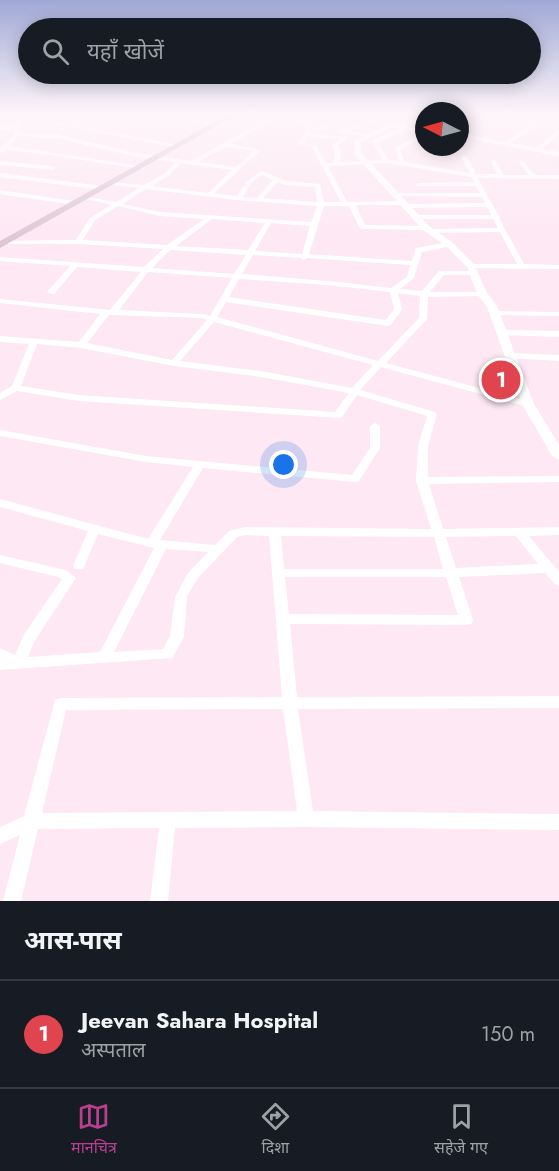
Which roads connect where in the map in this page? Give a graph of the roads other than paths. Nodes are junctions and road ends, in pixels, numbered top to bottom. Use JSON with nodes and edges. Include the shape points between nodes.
{"nodes":[{"id":1,"x":68,"y":156,"type":"edge"},
{"id":2,"x":150,"y":156,"type":"edge"},
{"id":3,"x":162,"y":156,"type":"edge"},
{"id":4,"x":205,"y":156,"type":"edge"},
{"id":5,"x":251,"y":156,"type":"edge"},
{"id":6,"x":319,"y":156,"type":"edge"},
{"id":7,"x":338,"y":156,"type":"edge"},
{"id":8,"x":360,"y":156,"type":"edge"},
{"id":9,"x":384,"y":156,"type":"edge"},
{"id":10,"x":400,"y":156,"type":"edge"},
{"id":11,"x":464,"y":157,"type":"dead end"},
{"id":12,"x":159,"y":158,"type":"junction"},
{"id":13,"x":180,"y":161,"type":"junction"},
{"id":14,"x":387,"y":161,"type":"junction"},
{"id":15,"x":193,"y":162,"type":"junction"},
{"id":16,"x":366,"y":162,"type":"junction"},
{"id":17,"x":494,"y":162,"type":"dead end"},
{"id":18,"x":522,"y":162,"type":"dead end"},
{"id":19,"x":0,"y":163,"type":"edge"},
{"id":20,"x":337,"y":164,"type":"junction"},
{"id":21,"x":403,"y":164,"type":"junction"},
{"id":22,"x":324,"y":165,"type":"junction"},
{"id":23,"x":143,"y":167,"type":"junction"},
{"id":24,"x":52,"y":168,"type":"dead end"},
{"id":25,"x":236,"y":169,"type":"junction"},
{"id":26,"x":0,"y":175,"type":"edge"},
{"id":27,"x":474,"y":176,"type":"junction"},
{"id":28,"x":501,"y":177,"type":"junction"},
{"id":29,"x":534,"y":177,"type":"junction"},
{"id":30,"x":559,"y":177,"type":"edge"},
{"id":31,"x":277,"y":180,"type":"junction"},
{"id":32,"x":113,"y":183,"type":"junction"},
{"id":33,"x":297,"y":184,"type":"junction"},
{"id":34,"x":479,"y":184,"type":"junction"},
{"id":35,"x":418,"y":185,"type":"dead end"},
{"id":36,"x":146,"y":187,"type":"junction"},
{"id":37,"x":103,"y":188,"type":"junction"},
{"id":38,"x":0,"y":192,"type":"edge"},
{"id":39,"x":209,"y":195,"type":"junction"},
{"id":40,"x":396,"y":195,"type":"junction"},
{"id":41,"x":485,"y":195,"type":"junction"},
{"id":42,"x":85,"y":197,"type":"junction"},
{"id":43,"x":239,"y":198,"type":"junction"},
{"id":44,"x":258,"y":200,"type":"junction"},
{"id":45,"x":292,"y":202,"type":"junction"},
{"id":46,"x":75,"y":203,"type":"junction"},
{"id":47,"x":118,"y":203,"type":"junction"},
{"id":48,"x":321,"y":204,"type":"junction"},
{"id":49,"x":348,"y":204,"type":"junction"},
{"id":50,"x":404,"y":204,"type":"junction"},
{"id":51,"x":491,"y":206,"type":"junction"},
{"id":52,"x":497,"y":217,"type":"junction"},
{"id":53,"x":210,"y":218,"type":"junction"},
{"id":54,"x":416,"y":218,"type":"junction"},
{"id":55,"x":269,"y":221,"type":"junction"},
{"id":56,"x":314,"y":224,"type":"junction"},
{"id":57,"x":428,"y":229,"type":"junction"},
{"id":58,"x":502,"y":230,"type":"junction"},
{"id":59,"x":78,"y":242,"type":"junction"},
{"id":60,"x":2,"y":244,"type":"edge"},
{"id":61,"x":449,"y":244,"type":"junction"},
{"id":62,"x":166,"y":249,"type":"junction"},
{"id":63,"x":248,"y":254,"type":"junction"},
{"id":64,"x":304,"y":258,"type":"junction"},
{"id":65,"x":0,"y":259,"type":"edge"},
{"id":66,"x":415,"y":263,"type":"junction"},
{"id":67,"x":74,"y":266,"type":"junction"},
{"id":68,"x":522,"y":267,"type":"junction"},
{"id":69,"x":559,"y":267,"type":"edge"},
{"id":70,"x":472,"y":270,"type":"junction"},
{"id":71,"x":145,"y":271,"type":"junction"},
{"id":72,"x":234,"y":277,"type":"junction"},
{"id":73,"x":393,"y":290,"type":"junction"},
{"id":74,"x":51,"y":292,"type":"dead end"},
{"id":75,"x":423,"y":294,"type":"junction"},
{"id":76,"x":482,"y":294,"type":"junction"},
{"id":77,"x":223,"y":299,"type":"junction"},
{"id":78,"x":0,"y":301,"type":"edge"},
{"id":79,"x":109,"y":312,"type":"junction"},
{"id":80,"x":495,"y":313,"type":"junction"},
{"id":81,"x":559,"y":314,"type":"edge"},
{"id":82,"x":212,"y":319,"type":"junction"},
{"id":83,"x":502,"y":333,"type":"junction"},
{"id":84,"x":559,"y":334,"type":"edge"},
{"id":85,"x":0,"y":339,"type":"edge"},
{"id":86,"x":34,"y":341,"type":"junction"},
{"id":87,"x":81,"y":345,"type":"junction"},
{"id":88,"x":512,"y":356,"type":"junction"},
{"id":89,"x":559,"y":358,"type":"edge"},
{"id":90,"x":174,"y":363,"type":"junction"},
{"id":91,"x":379,"y":363,"type":"junction"},
{"id":92,"x":16,"y":388,"type":"junction"},
{"id":93,"x":355,"y":391,"type":"junction"},
{"id":94,"x":0,"y":397,"type":"edge"},
{"id":95,"x":528,"y":404,"type":"junction"},
{"id":96,"x":375,"y":426,"type":"dead end"},
{"id":97,"x":0,"y":433,"type":"edge"},
{"id":98,"x":559,"y":456,"type":"edge"},
{"id":99,"x":200,"y":464,"type":"junction"},
{"id":100,"x":559,"y":479,"type":"edge"},
{"id":101,"x":422,"y":481,"type":"junction"},
{"id":102,"x":0,"y":503,"type":"edge"},
{"id":103,"x":94,"y":530,"type":"junction"},
{"id":104,"x":559,"y":531,"type":"edge"},
{"id":105,"x":275,"y":532,"type":"junction"},
{"id":106,"x":519,"y":532,"type":"junction"},
{"id":107,"x":439,"y":533,"type":"junction"},
{"id":108,"x":157,"y":544,"type":"junction"},
{"id":109,"x":218,"y":549,"type":"junction"},
{"id":110,"x":0,"y":559,"type":"edge"},
{"id":111,"x":79,"y":566,"type":"dead end"},
{"id":112,"x":547,"y":568,"type":"junction"},
{"id":113,"x":279,"y":573,"type":"junction"},
{"id":114,"x":452,"y":573,"type":"junction"},
{"id":115,"x":559,"y":581,"type":"edge"},
{"id":116,"x":283,"y":618,"type":"junction"},
{"id":117,"x":0,"y":653,"type":"edge"},
{"id":118,"x":105,"y":656,"type":"junction"},
{"id":119,"x":18,"y":663,"type":"junction"},
{"id":120,"x":0,"y":664,"type":"edge"},
{"id":121,"x":559,"y":702,"type":"edge"},
{"id":122,"x":290,"y":703,"type":"junction"},
{"id":123,"x":306,"y":819,"type":"junction"},
{"id":124,"x":168,"y":820,"type":"junction"},
{"id":125,"x":32,"y":821,"type":"junction"},
{"id":126,"x":559,"y":822,"type":"edge"},
{"id":127,"x":0,"y":836,"type":"edge"},
{"id":128,"x":12,"y":901,"type":"edge"},
{"id":129,"x":159,"y":901,"type":"edge"}],
"edges":[{"from":1,"to":23,"type":"street"},
{"from":2,"to":12,"type":"street"},
{"from":3,"to":12,"type":"main road"},
{"from":4,"to":15,"type":"street"},
{"from":5,"to":25,"type":"street"},
{"from":6,"to":22,"type":"street"},
{"from":7,"to":20,"type":"street"},
{"from":8,"to":16,"type":"street"},
{"from":9,"to":14,"type":"street"},
{"from":10,"to":21,"type":"street"},
{"from":11,"to":27,"type":"street"},
{"from":12,"to":13,"type":"street"},
{"from":12,"to":23,"type":"main road"},
{"from":13,"to":15,"type":"street"},
{"from":13,"to":36,"type":"street"},
{"from":14,"to":16,"type":"street"},
{"from":14,"to":21,"type":"street"},
{"from":15,"to":25,"type":"street"},
{"from":16,"to":20,"type":"street"},
{"from":16,"to":40,"type":"street"},
{"from":17,"to":28,"type":"street"},
{"from":18,"to":29,"type":"street"},
{"from":19,"to":24,"type":"street"},
{"from":20,"to":22,"type":"street"},
{"from":21,"to":27,"type":"street"},
{"from":22,"to":49,"type":"street"},
{"from":23,"to":32,"type":"main road"},
{"from":25,"to":39,"type":"street"},
{"from":26,"to":37,"type":"street"},
{"from":27,"to":28,"type":"street"},
{"from":27,"to":34,"type":"street"},
{"from":28,"to":29,"type":"street"},
{"from":29,"to":30,"type":"street"},
{"from":31,"to":33,"type":"street"},
{"from":31,"to":43,"type":"street","via":[[262,173],[249,182]]},
{"from":31,"to":44,"type":"street"},
{"from":32,"to":36,"type":"street"},
{"from":32,"to":37,"type":"main road"},
{"from":33,"to":45,"type":"street"},
{"from":33,"to":48,"type":"street","via":[[318,184]]},
{"from":34,"to":35,"type":"street"},
{"from":34,"to":41,"type":"street"},
{"from":36,"to":39,"type":"street"},
{"from":36,"to":47,"type":"street"},
{"from":37,"to":42,"type":"main road"},
{"from":38,"to":46,"type":"street"},
{"from":39,"to":43,"type":"street"},
{"from":40,"to":41,"type":"street"},
{"from":40,"to":50,"type":"street"},
{"from":41,"to":51,"type":"street"},
{"from":42,"to":46,"type":"main road"},
{"from":42,"to":47,"type":"street"},
{"from":43,"to":44,"type":"street"},
{"from":44,"to":45,"type":"street"},
{"from":45,"to":48,"type":"street"},
{"from":46,"to":60,"type":"main road"},
{"from":47,"to":53,"type":"street","via":[[160,214]]},
{"from":47,"to":59,"type":"street","via":[[93,219]]},
{"from":48,"to":49,"type":"street"},
{"from":48,"to":56,"type":"street"},
{"from":49,"to":50,"type":"street"},
{"from":49,"to":57,"type":"street","via":[[362,227]]},
{"from":50,"to":51,"type":"street"},
{"from":50,"to":54,"type":"street"},
{"from":51,"to":52,"type":"street"},
{"from":52,"to":54,"type":"street"},
{"from":52,"to":58,"type":"street"},
{"from":53,"to":55,"type":"street"},
{"from":53,"to":62,"type":"street"},
{"from":54,"to":57,"type":"street"},
{"from":55,"to":56,"type":"street"},
{"from":55,"to":63,"type":"street"},
{"from":56,"to":64,"type":"street"},
{"from":57,"to":58,"type":"street"},
{"from":57,"to":61,"type":"street"},
{"from":58,"to":68,"type":"street"},
{"from":59,"to":60,"type":"street"},
{"from":59,"to":62,"type":"street"},
{"from":61,"to":66,"type":"street","via":[[419,250]]},
{"from":61,"to":70,"type":"street"},
{"from":62,"to":63,"type":"street"},
{"from":62,"to":71,"type":"street"},
{"from":63,"to":64,"type":"street"},
{"from":63,"to":72,"type":"street"},
{"from":64,"to":66,"type":"street"},
{"from":65,"to":67,"type":"street"},
{"from":66,"to":73,"type":"street","via":[[410,278]]},
{"from":67,"to":71,"type":"street"},
{"from":67,"to":74,"type":"street"},
{"from":68,"to":69,"type":"street"},
{"from":68,"to":70,"type":"street"},
{"from":70,"to":75,"type":"street","via":[[442,273]]},
{"from":70,"to":76,"type":"street"},
{"from":71,"to":72,"type":"street"},
{"from":71,"to":79,"type":"street"},
{"from":72,"to":73,"type":"street"},
{"from":72,"to":77,"type":"street"},
{"from":73,"to":75,"type":"street"},
{"from":73,"to":77,"type":"street","via":[[398,309],[388,323]]},
{"from":75,"to":76,"type":"street"},
{"from":75,"to":91,"type":"street","via":[[423,320]]},
{"from":76,"to":80,"type":"street"},
{"from":77,"to":82,"type":"street"},
{"from":78,"to":79,"type":"street"},
{"from":79,"to":82,"type":"street"},
{"from":79,"to":87,"type":"street"},
{"from":80,"to":81,"type":"street"},
{"from":80,"to":83,"type":"street"},
{"from":82,"to":90,"type":"street"},
{"from":82,"to":91,"type":"street"},
{"from":83,"to":84,"type":"street"},
{"from":83,"to":88,"type":"street"},
{"from":85,"to":86,"type":"street"},
{"from":86,"to":87,"type":"street"},
{"from":86,"to":92,"type":"street"},
{"from":87,"to":90,"type":"street"},
{"from":88,"to":89,"type":"street"},
{"from":88,"to":95,"type":"street"},
{"from":90,"to":93,"type":"street"},
{"from":91,"to":93,"type":"street"},
{"from":91,"to":95,"type":"street"},
{"from":92,"to":93,"type":"street","via":[[78,398],[338,415]]},
{"from":92,"to":94,"type":"street"},
{"from":93,"to":101,"type":"street","via":[[432,414],[423,446]]},
{"from":95,"to":98,"type":"street"},
{"from":96,"to":99,"type":"street","via":[[375,448],[355,479]]},
{"from":97,"to":99,"type":"street"},
{"from":99,"to":108,"type":"street"},
{"from":100,"to":101,"type":"street"},
{"from":101,"to":107,"type":"street"},
{"from":102,"to":103,"type":"street"},
{"from":103,"to":108,"type":"street"},
{"from":103,"to":111,"type":"street"},
{"from":104,"to":106,"type":"street"},
{"from":105,"to":107,"type":"street"},
{"from":105,"to":109,"type":"street","via":[[233,534]]},
{"from":105,"to":113,"type":"street"},
{"from":106,"to":107,"type":"street"},
{"from":106,"to":112,"type":"street"},
{"from":107,"to":114,"type":"street"},
{"from":108,"to":109,"type":"street"},
{"from":108,"to":118,"type":"street"},
{"from":109,"to":118,"type":"street","via":[[192,576],[181,597],[177,637],[168,654]]},
{"from":110,"to":119,"type":"street","via":[[70,578]]},
{"from":112,"to":114,"type":"street"},
{"from":112,"to":115,"type":"street"},
{"from":113,"to":114,"type":"street"},
{"from":113,"to":116,"type":"street"},
{"from":114,"to":116,"type":"street","via":[[466,620]]},
{"from":116,"to":122,"type":"street"},
{"from":117,"to":119,"type":"street"},
{"from":118,"to":119,"type":"street"},
{"from":119,"to":120,"type":"street"},
{"from":121,"to":122,"type":"street"},
{"from":122,"to":123,"type":"street"},
{"from":122,"to":125,"type":"street","via":[[60,704]]},
{"from":123,"to":124,"type":"street"},
{"from":123,"to":126,"type":"street"},
{"from":124,"to":125,"type":"street"},
{"from":124,"to":129,"type":"street"},
{"from":125,"to":127,"type":"street"},
{"from":125,"to":128,"type":"street"}]}
